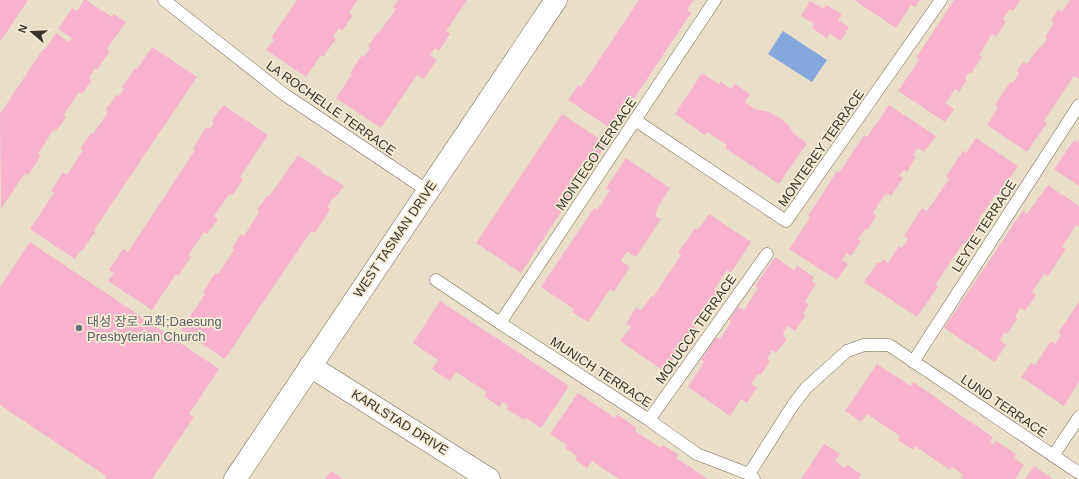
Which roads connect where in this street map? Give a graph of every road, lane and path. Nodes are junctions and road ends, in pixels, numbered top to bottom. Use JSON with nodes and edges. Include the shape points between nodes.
{"nodes":[{"id":1,"x":164,"y":0,"type":"edge"},
{"id":2,"x":556,"y":0,"type":"edge"},
{"id":3,"x":715,"y":0,"type":"edge"},
{"id":4,"x":941,"y":0,"type":"edge"},
{"id":5,"x":1079,"y":105,"type":"edge"},
{"id":6,"x":635,"y":120,"type":"junction"},
{"id":7,"x":428,"y":191,"type":"junction"},
{"id":8,"x":766,"y":254,"type":"dead end"},
{"id":9,"x":436,"y":280,"type":"dead end"},
{"id":10,"x":500,"y":323,"type":"junction"},
{"id":11,"x":913,"y":362,"type":"junction"},
{"id":12,"x":310,"y":366,"type":"junction"},
{"id":13,"x":1079,"y":417,"type":"edge"},
{"id":14,"x":649,"y":420,"type":"junction"},
{"id":15,"x":1053,"y":456,"type":"junction"},
{"id":16,"x":1079,"y":474,"type":"edge"},
{"id":17,"x":752,"y":476,"type":"edge"},
{"id":18,"x":235,"y":479,"type":"edge"},
{"id":19,"x":489,"y":479,"type":"edge"}],
"edges":[{"from":1,"to":7,"type":"lane","name":"LA ROCHELLE TERRACE","via":[[284,95]]},
{"from":2,"to":7,"type":"street","name":"WEST TASMAN DRIVE"},
{"from":3,"to":6,"type":"lane","name":"MONTEGO TERRACE"},
{"from":4,"to":6,"type":"lane","name":"MONTEREY TERRACE","via":[[786,221]]},
{"from":5,"to":11,"type":"lane","name":"LEYTE TERRACE"},
{"from":6,"to":10,"type":"lane","name":"MONTEGO TERRACE"},
{"from":7,"to":12,"type":"street","name":"WEST TASMAN DRIVE"},
{"from":8,"to":14,"type":"lane","name":"MOLUCCA TERRACE"},
{"from":9,"to":10,"type":"lane","name":"MUNICH TERRACE"},
{"from":10,"to":14,"type":"lane","name":"MUNICH TERRACE"},
{"from":11,"to":15,"type":"lane","name":"LUND TERRACE"},
{"from":11,"to":17,"type":"lane","name":"LUND TERRACE","via":[[889,346],[864,345],[847,351],[806,388],[793,405]]},
{"from":12,"to":18,"type":"street","name":"WEST TASMAN DRIVE"},
{"from":12,"to":19,"type":"street","name":"KARLSTAD DRIVE"},
{"from":13,"to":15,"type":"lane"},
{"from":14,"to":17,"type":"lane","name":"MUNICH TERRACE","via":[[697,454]]},
{"from":15,"to":16,"type":"lane","name":"LUND TERRACE"}]}
